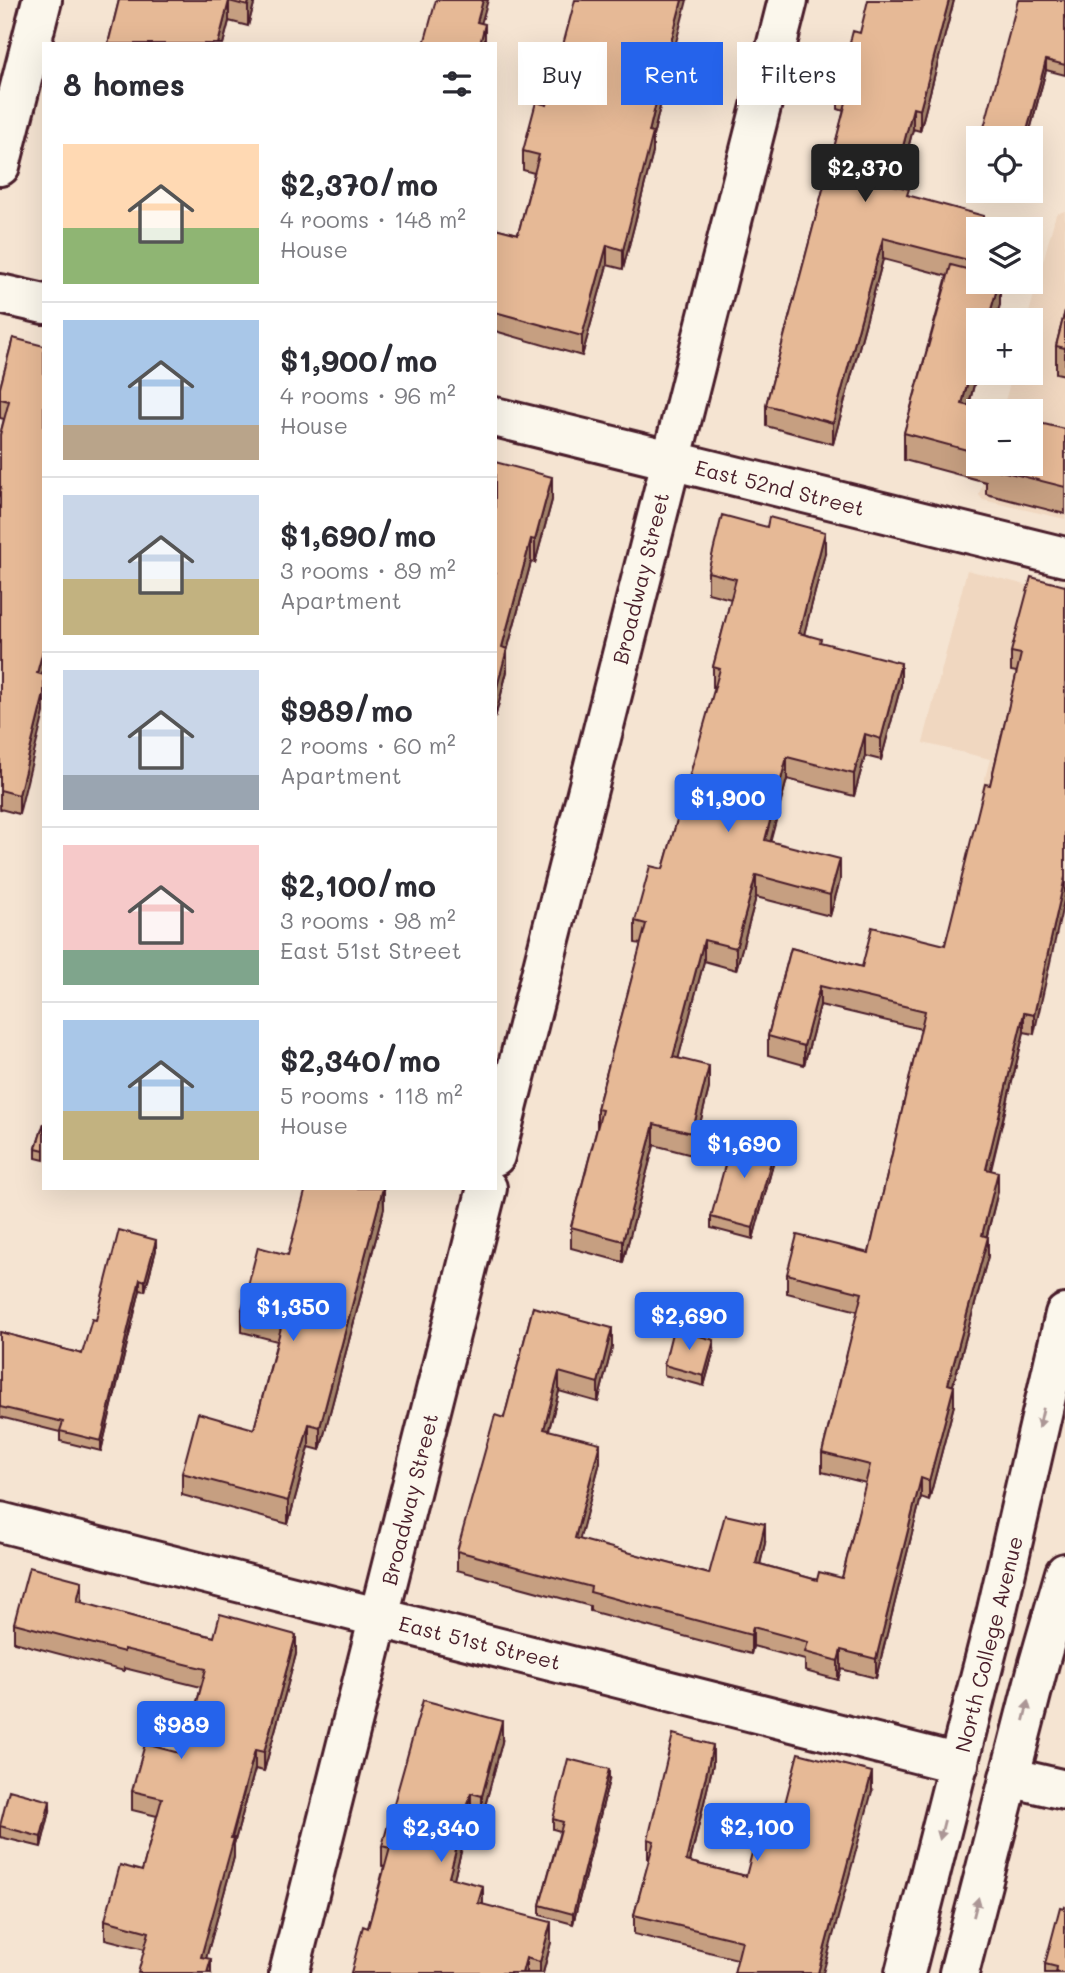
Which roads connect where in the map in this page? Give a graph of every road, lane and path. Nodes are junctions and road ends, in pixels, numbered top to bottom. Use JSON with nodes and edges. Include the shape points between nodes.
{"nodes":[{"id":1,"x":43,"y":0,"type":"edge"},
{"id":2,"x":788,"y":0,"type":"edge"},
{"id":3,"x":0,"y":166,"type":"edge"},
{"id":4,"x":0,"y":293,"type":"edge"},
{"id":5,"x":42,"y":304,"type":"edge"},
{"id":6,"x":497,"y":417,"type":"edge"},
{"id":7,"x":670,"y":460,"type":"junction"},
{"id":8,"x":1065,"y":557,"type":"edge"},
{"id":9,"x":497,"y":1148,"type":"edge"},
{"id":10,"x":487,"y":1190,"type":"edge"},
{"id":11,"x":1065,"y":1314,"type":"edge"},
{"id":12,"x":0,"y":1522,"type":"edge"},
{"id":13,"x":1065,"y":1573,"type":"edge"},
{"id":14,"x":380,"y":1617,"type":"junction"},
{"id":15,"x":959,"y":1764,"type":"junction"},
{"id":16,"x":1009,"y":1777,"type":"junction"},
{"id":17,"x":1065,"y":1790,"type":"edge"},
{"id":18,"x":289,"y":1973,"type":"edge"},
{"id":19,"x":905,"y":1973,"type":"edge"},
{"id":20,"x":959,"y":1973,"type":"edge"}],
"edges":[{"from":1,"to":3,"type":"street"},
{"from":2,"to":7,"type":"street","name":"Broadway Street"},
{"from":4,"to":5,"type":"street"},
{"from":6,"to":7,"type":"street","name":"East 52nd Street"},
{"from":7,"to":8,"type":"street","name":"East 52nd Street"},
{"from":7,"to":9,"type":"street","name":"Broadway Street"},
{"from":10,"to":14,"type":"street","name":"Broadway Street"},
{"from":11,"to":15,"type":"street","name":"North College Avenue","one_way":true},
{"from":12,"to":14,"type":"street","name":"East 51st Street"},
{"from":16,"to":13,"type":"street","one_way":true},
{"from":14,"to":15,"type":"street","name":"East 51st Street"},
{"from":14,"to":18,"type":"street","name":"Broadway Street"},
{"from":15,"to":19,"type":"street","name":"North College Avenue","one_way":true},
{"from":16,"to":17,"type":"street"},
{"from":20,"to":16,"type":"street","one_way":true}]}
